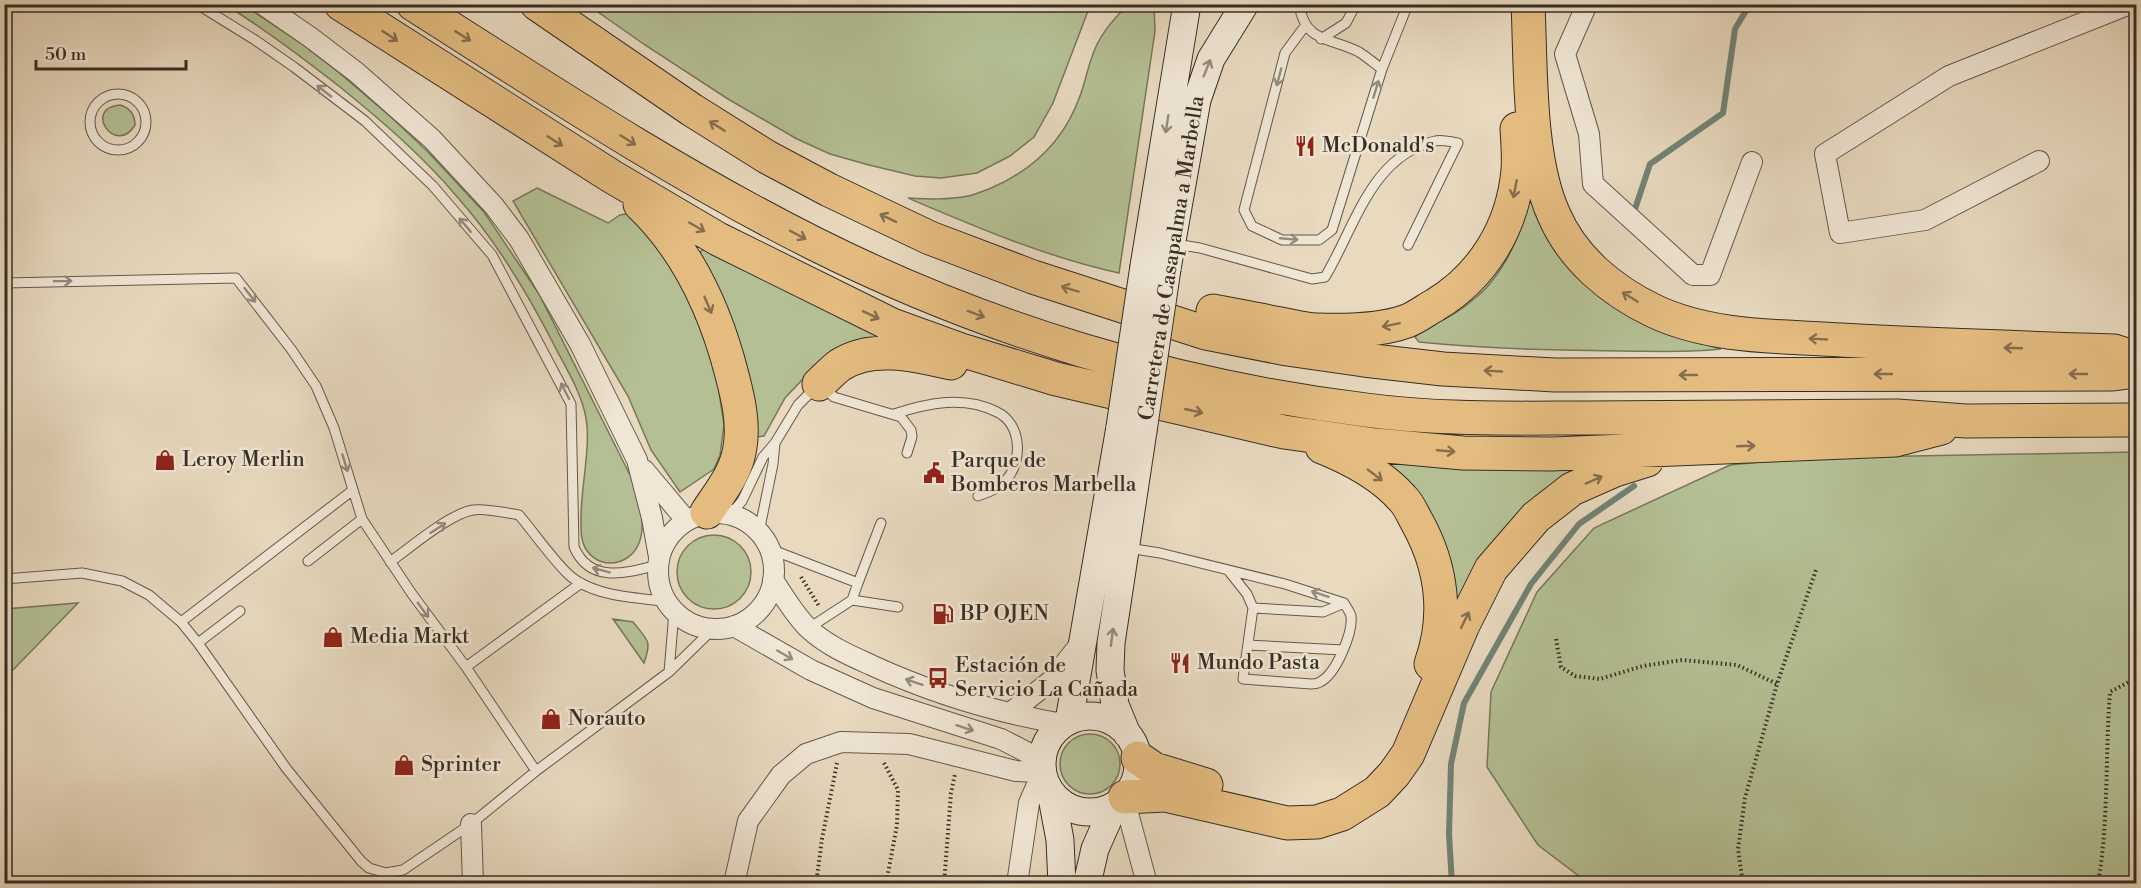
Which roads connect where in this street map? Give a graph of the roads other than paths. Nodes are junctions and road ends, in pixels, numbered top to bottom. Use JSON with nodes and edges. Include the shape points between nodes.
{"nodes":[{"id":1,"x":197,"y":4,"type":"edge"},
{"id":2,"x":262,"y":4,"type":"edge"},
{"id":3,"x":341,"y":4,"type":"edge"},
{"id":4,"x":413,"y":4,"type":"edge"},
{"id":5,"x":537,"y":4,"type":"edge"},
{"id":6,"x":1186,"y":4,"type":"edge"},
{"id":7,"x":1245,"y":4,"type":"edge"},
{"id":8,"x":1356,"y":4,"type":"edge"},
{"id":9,"x":1408,"y":4,"type":"edge"},
{"id":10,"x":1512,"y":4,"type":"edge"},
{"id":11,"x":1528,"y":4,"type":"edge"},
{"id":12,"x":1587,"y":4,"type":"edge"},
{"id":13,"x":2130,"y":4,"type":"edge"},
{"id":14,"x":1298,"y":6,"type":"edge"},
{"id":15,"x":1305,"y":26,"type":"junction"},
{"id":16,"x":1321,"y":39,"type":"junction"},
{"id":17,"x":1382,"y":69,"type":"junction"},
{"id":18,"x":144,"y":132,"type":"joint"},
{"id":19,"x":2039,"y":161,"type":"dead end"},
{"id":20,"x":1752,"y":162,"type":"dead end"},
{"id":21,"x":611,"y":176,"type":"junction"},
{"id":22,"x":1173,"y":243,"type":"junction"},
{"id":23,"x":1408,"y":245,"type":"dead end"},
{"id":24,"x":1156,"y":268,"type":"junction"},
{"id":25,"x":4,"y":283,"type":"edge"},
{"id":26,"x":1125,"y":306,"type":"junction"},
{"id":27,"x":2136,"y":358,"type":"edge"},
{"id":28,"x":2136,"y":371,"type":"edge"},
{"id":29,"x":1056,"y":378,"type":"junction"},
{"id":30,"x":819,"y":384,"type":"junction"},
{"id":31,"x":894,"y":414,"type":"junction"},
{"id":32,"x":2136,"y":420,"type":"edge"},
{"id":33,"x":1966,"y":421,"type":"junction"},
{"id":34,"x":1131,"y":429,"type":"junction"},
{"id":35,"x":1284,"y":432,"type":"junction"},
{"id":36,"x":775,"y":443,"type":"junction"},
{"id":37,"x":1688,"y":448,"type":"junction"},
{"id":38,"x":907,"y":453,"type":"dead end"},
{"id":39,"x":637,"y":460,"type":"junction"},
{"id":40,"x":353,"y":490,"type":"junction"},
{"id":41,"x":978,"y":496,"type":"dead end"},
{"id":42,"x":708,"y":516,"type":"junction"},
{"id":43,"x":362,"y":519,"type":"junction"},
{"id":44,"x":881,"y":523,"type":"dead end"},
{"id":45,"x":759,"y":532,"type":"junction"},
{"id":46,"x":1125,"y":547,"type":"junction"},
{"id":47,"x":770,"y":549,"type":"junction"},
{"id":48,"x":308,"y":561,"type":"dead end"},
{"id":49,"x":658,"y":561,"type":"junction"},
{"id":50,"x":390,"y":562,"type":"junction"},
{"id":51,"x":1228,"y":570,"type":"junction"},
{"id":52,"x":4,"y":579,"type":"edge"},
{"id":53,"x":773,"y":580,"type":"junction"},
{"id":54,"x":581,"y":584,"type":"junction"},
{"id":55,"x":858,"y":584,"type":"junction"},
{"id":56,"x":852,"y":600,"type":"junction"},
{"id":57,"x":1344,"y":603,"type":"junction"},
{"id":58,"x":669,"y":606,"type":"junction"},
{"id":59,"x":898,"y":607,"type":"dead end"},
{"id":60,"x":1253,"y":608,"type":"junction"},
{"id":61,"x":240,"y":611,"type":"dead end"},
{"id":62,"x":180,"y":622,"type":"junction"},
{"id":63,"x":734,"y":626,"type":"junction"},
{"id":64,"x":809,"y":628,"type":"junction"},
{"id":65,"x":712,"y":630,"type":"junction"},
{"id":66,"x":1084,"y":639,"type":"junction"},
{"id":67,"x":198,"y":643,"type":"junction"},
{"id":68,"x":1248,"y":645,"type":"junction"},
{"id":69,"x":1343,"y":650,"type":"junction"},
{"id":70,"x":466,"y":667,"type":"junction"},
{"id":71,"x":669,"y":672,"type":"junction"},
{"id":72,"x":1010,"y":713,"type":"junction"},
{"id":73,"x":1066,"y":722,"type":"junction"},
{"id":74,"x":1132,"y":746,"type":"junction"},
{"id":75,"x":536,"y":771,"type":"junction"},
{"id":76,"x":1045,"y":776,"type":"junction"},
{"id":77,"x":1121,"y":800,"type":"junction"},
{"id":78,"x":471,"y":824,"type":"junction"},
{"id":79,"x":473,"y":884,"type":"edge"},
{"id":80,"x":734,"y":884,"type":"edge"},
{"id":81,"x":1017,"y":884,"type":"edge"},
{"id":82,"x":1062,"y":884,"type":"edge"},
{"id":83,"x":1088,"y":884,"type":"edge"},
{"id":84,"x":1148,"y":884,"type":"edge"}],
"edges":[{"from":49,"to":1,"type":"lane","one_way":true,"via":[[628,573],[608,573],[586,565],[578,557],[574,547],[571,404],[492,255],[434,186],[365,121],[255,40]]},
{"from":2,"to":39,"type":"street","via":[[381,93],[432,139],[494,206],[550,290]]},
{"from":3,"to":21,"type":"highway","one_way":true},
{"from":4,"to":33,"type":"highway","one_way":true,"via":[[640,148],[815,244],[957,307],[1034,336],[1125,362],[1285,399],[1455,418],[1897,416]]},
{"from":26,"to":5,"type":"highway","one_way":true,"via":[[930,238],[829,190],[766,157],[692,110]]},
{"from":6,"to":24,"type":"main road","name":"Carretera de Casapalma a Marbella","one_way":true},
{"from":22,"to":7,"type":"main road","name":"Carretera de Casapalma a Marbella","one_way":true,"via":[[1200,89],[1211,59]]},
{"from":8,"to":16,"type":"lane","via":[[1346,23]]},
{"from":9,"to":17,"type":"lane"},
{"from":10,"to":26,"type":"highway","one_way":true,"via":[[1518,149],[1515,191],[1498,239],[1485,261],[1448,297],[1408,321],[1351,330],[1314,330],[1210,310]]},
{"from":27,"to":11,"type":"highway","one_way":true,"via":[[2114,351],[1749,335],[1682,321],[1629,297],[1596,274],[1575,251],[1554,216],[1544,187],[1535,137]]},
{"from":12,"to":20,"type":"street","via":[[1565,54],[1589,134],[1593,184],[1693,275],[1710,275]]},
{"from":13,"to":19,"type":"street","via":[[1949,76],[1825,154],[1840,233],[1925,220]]},
{"from":14,"to":15,"type":"lane"},
{"from":15,"to":16,"type":"lane"},
{"from":15,"to":17,"type":"lane","one_way":true,"via":[[1285,53],[1244,210],[1252,226],[1282,240],[1319,240],[1332,230]]},
{"from":16,"to":17,"type":"lane","via":[[1358,52]]},
{"from":18,"to":18,"type":"lane","via":[[144,112],[127,96],[104,98],[91,115],[95,138],[109,149],[133,146]]},
{"from":21,"to":29,"type":"highway","one_way":true,"via":[[718,239],[892,325]]},
{"from":21,"to":42,"type":"highway","one_way":true,"via":[[652,215],[683,256],[706,299],[726,350],[739,405],[740,447],[736,465]]},
{"from":22,"to":23,"type":"lane","via":[[1312,279],[1326,277],[1353,218],[1381,174],[1407,151],[1437,140],[1458,142]]},
{"from":22,"to":24,"type":"main road","name":"Carretera de Casapalma a Marbella"},
{"from":24,"to":34,"type":"main road","name":"Carretera de Casapalma a Marbella","bridge":true},
{"from":25,"to":40,"type":"lane","one_way":true,"via":[[236,278],[316,386]]},
{"from":28,"to":26,"type":"highway","one_way":true,"via":[[1555,375],[1443,369],[1287,349],[1206,333]]},
{"from":29,"to":30,"type":"highway","via":[[1007,376],[917,355],[875,352],[841,364]]},
{"from":29,"to":35,"type":"highway","one_way":true},
{"from":30,"to":31,"type":"lane","via":[[834,397]]},
{"from":30,"to":36,"type":"lane","via":[[798,405]]},
{"from":31,"to":38,"type":"lane","via":[[911,430]]},
{"from":31,"to":41,"type":"lane","via":[[943,402],[964,402],[1005,417],[1017,444],[1014,470],[993,490]]},
{"from":32,"to":33,"type":"highway"},
{"from":37,"to":33,"type":"highway","one_way":true,"via":[[1895,440]]},
{"from":34,"to":46,"type":"main road","name":"Carretera de Casapalma a Marbella"},
{"from":34,"to":66,"type":"main road","name":"Carretera de Casapalma a Marbella"},
{"from":35,"to":37,"type":"highway","one_way":true,"via":[[1463,453]]},
{"from":35,"to":74,"type":"highway","one_way":true,"via":[[1372,471],[1404,500],[1425,535],[1437,568],[1442,603],[1436,649],[1397,746],[1370,778],[1340,799],[1299,806],[1267,802],[1154,769]]},
{"from":36,"to":42,"type":"lane","via":[[763,457],[742,501]]},
{"from":36,"to":45,"type":"lane"},
{"from":77,"to":37,"type":"highway","one_way":true,"via":[[1165,795],[1287,823],[1317,822],[1342,814],[1377,792],[1399,767],[1491,569],[1536,517],[1572,489],[1615,470]]},
{"from":39,"to":42,"type":"street","via":[[671,505]]},
{"from":39,"to":49,"type":"street"},
{"from":40,"to":43,"type":"lane"},
{"from":40,"to":62,"type":"lane"},
{"from":42,"to":45,"type":"street","via":[[746,521]]},
{"from":42,"to":49,"type":"street","via":[[670,534]]},
{"from":43,"to":48,"type":"lane"},
{"from":43,"to":50,"type":"lane"},
{"from":44,"to":55,"type":"lane"},
{"from":45,"to":47,"type":"street"},
{"from":46,"to":51,"type":"lane"},
{"from":74,"to":46,"type":"main road","name":"Carretera de Casapalma a Marbella","one_way":true,"via":[[1115,705],[1110,670]]},
{"from":47,"to":53,"type":"street"},
{"from":47,"to":55,"type":"lane"},
{"from":49,"to":58,"type":"street","via":[[659,587]]},
{"from":50,"to":54,"type":"lane","one_way":true,"via":[[457,516],[485,511],[519,515]]},
{"from":50,"to":70,"type":"lane","one_way":true},
{"from":57,"to":51,"type":"lane","one_way":true},
{"from":51,"to":60,"type":"lane"},
{"from":52,"to":62,"type":"lane","via":[[99,575],[149,595]]},
{"from":53,"to":63,"type":"street","via":[[767,600],[756,614]]},
{"from":53,"to":64,"type":"street"},
{"from":54,"to":58,"type":"lane","via":[[624,598]]},
{"from":54,"to":70,"type":"lane"},
{"from":55,"to":56,"type":"lane"},
{"from":56,"to":59,"type":"lane"},
{"from":56,"to":64,"type":"lane"},
{"from":57,"to":60,"type":"lane","via":[[1323,612]]},
{"from":57,"to":69,"type":"lane","via":[[1351,615]]},
{"from":58,"to":65,"type":"street","via":[[685,621]]},
{"from":58,"to":71,"type":"lane"},
{"from":60,"to":68,"type":"lane"},
{"from":61,"to":67,"type":"lane"},
{"from":62,"to":67,"type":"lane"},
{"from":63,"to":65,"type":"street"},
{"from":63,"to":76,"type":"street","one_way":true,"via":[[811,670],[873,698],[1001,739]]},
{"from":72,"to":64,"type":"street","one_way":true,"via":[[893,675],[849,655]]},
{"from":65,"to":71,"type":"lane"},
{"from":66,"to":72,"type":"street","via":[[1052,680]]},
{"from":66,"to":73,"type":"main road","name":"Carretera de Casapalma a Marbella"},
{"from":67,"to":78,"type":"lane","via":[[286,768],[369,868],[387,873],[403,870]]},
{"from":68,"to":69,"type":"lane"},
{"from":68,"to":69,"type":"lane","via":[[1243,679],[1311,684],[1327,676]]},
{"from":70,"to":75,"type":"lane"},
{"from":71,"to":75,"type":"lane"},
{"from":72,"to":73,"type":"street"},
{"from":73,"to":74,"type":"main road","via":[[1100,717],[1120,726]]},
{"from":73,"to":76,"type":"main road","via":[[1048,740]]},
{"from":74,"to":77,"type":"main road","via":[[1136,779]]},
{"from":75,"to":78,"type":"lane"},
{"from":76,"to":77,"type":"main road","via":[[1069,807],[1080,811],[1103,810]]},
{"from":76,"to":80,"type":"street","via":[[909,744],[841,742],[806,754],[781,775],[748,821]]},
{"from":76,"to":81,"type":"street","via":[[1029,803]]},
{"from":76,"to":82,"type":"main road","via":[[1059,840]]},
{"from":77,"to":83,"type":"main road","via":[[1095,849]]},
{"from":77,"to":84,"type":"street"},
{"from":78,"to":79,"type":"street"}]}
